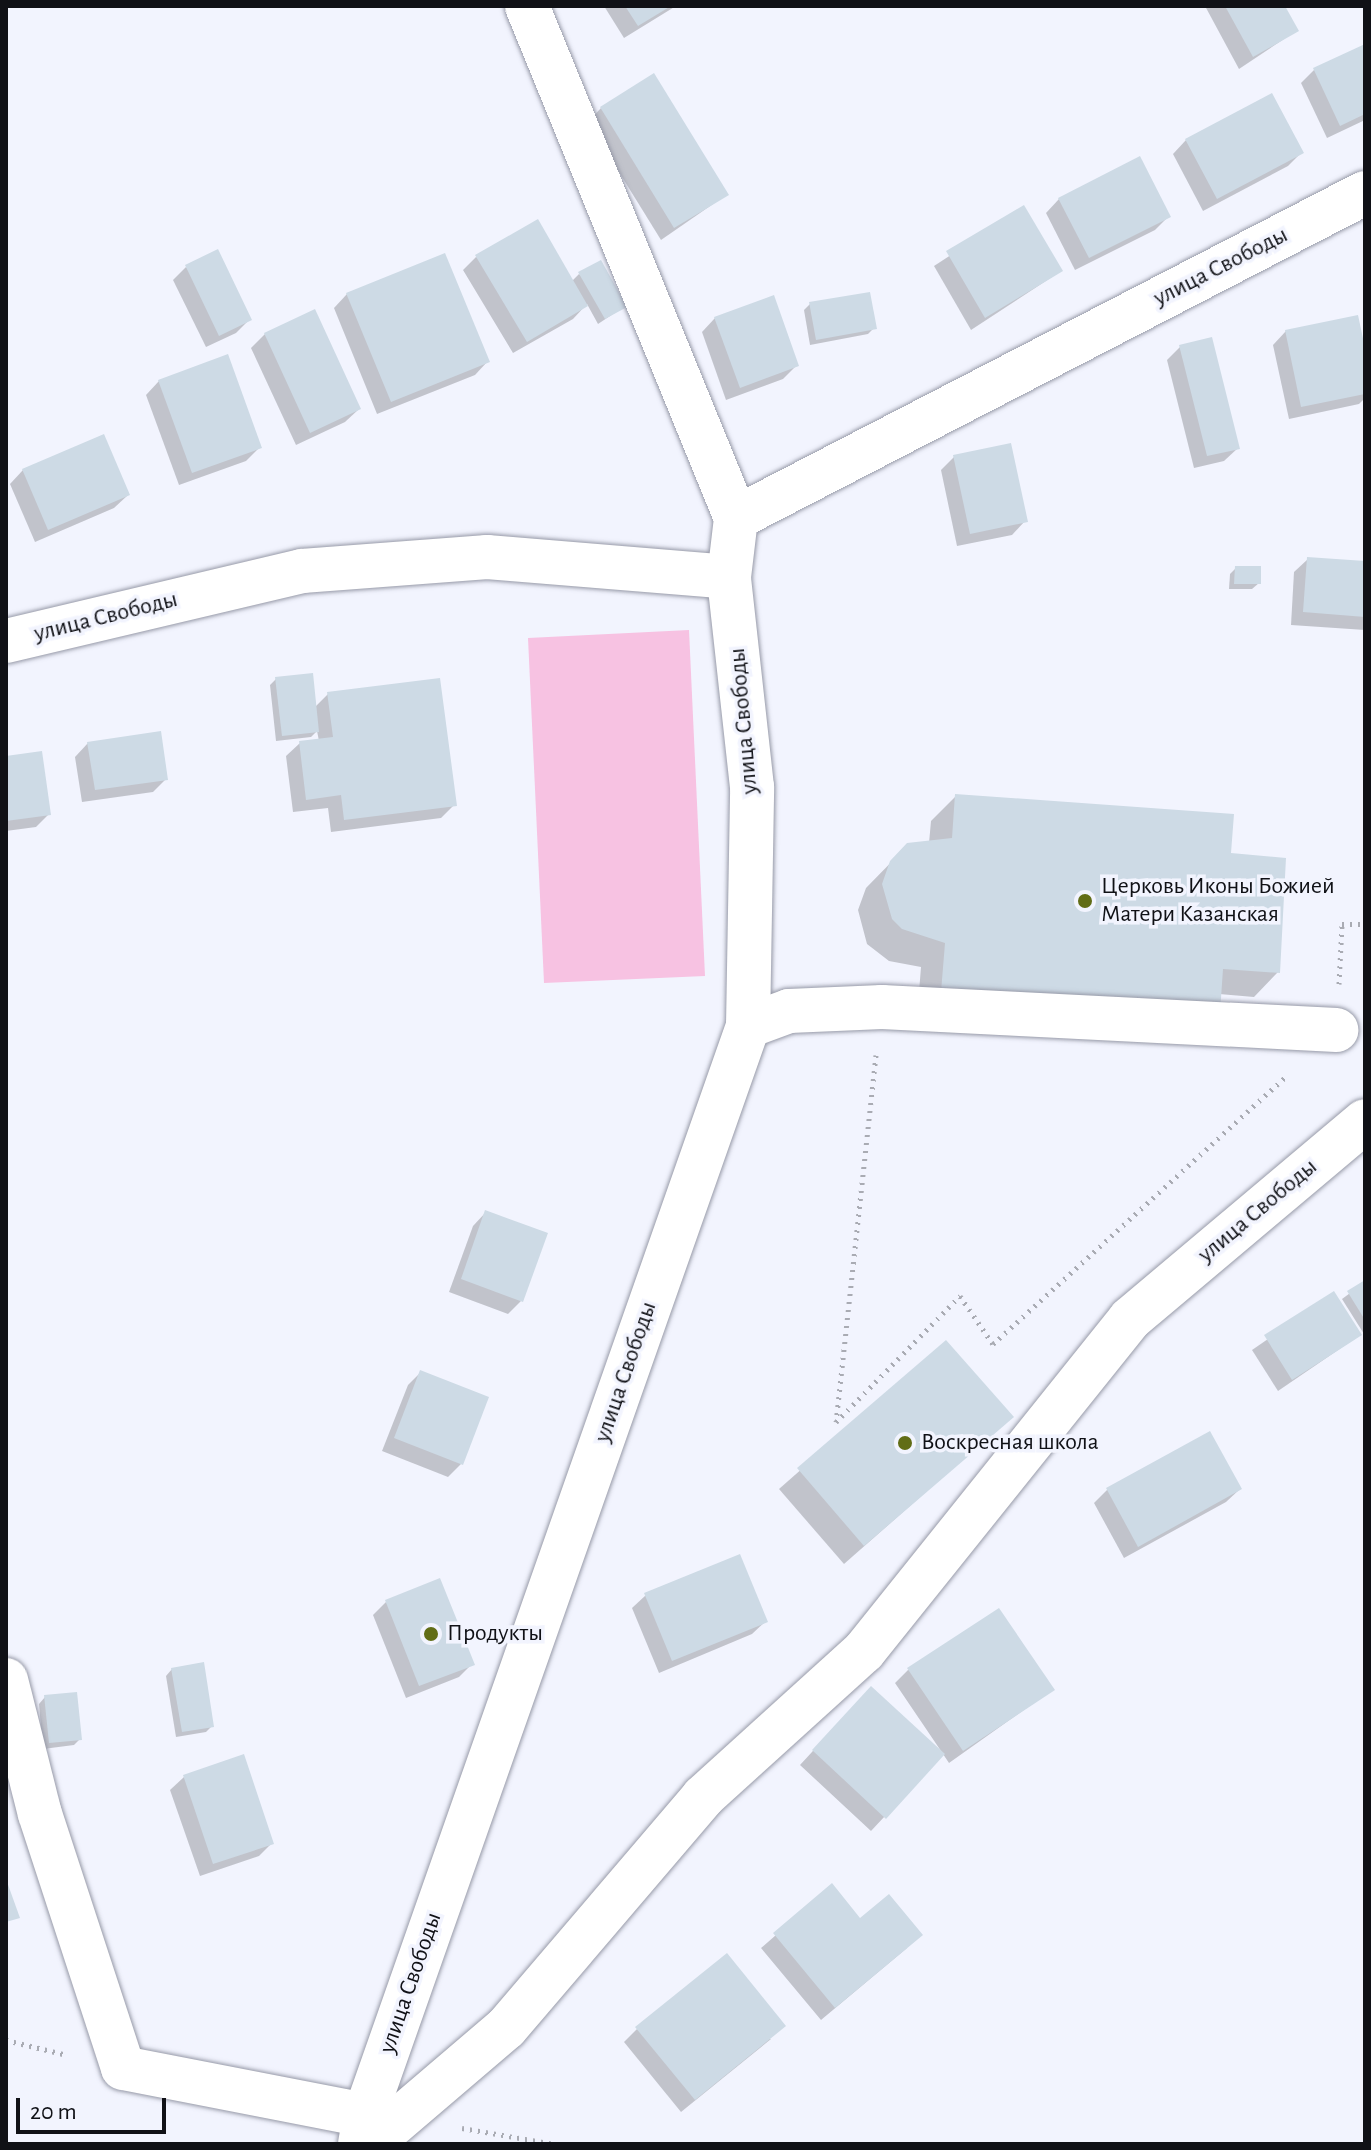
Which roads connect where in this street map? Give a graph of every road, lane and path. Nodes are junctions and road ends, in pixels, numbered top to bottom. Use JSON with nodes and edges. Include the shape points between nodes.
{"nodes":[{"id":1,"x":527,"y":6,"type":"edge"},
{"id":2,"x":1365,"y":193,"type":"edge"},
{"id":3,"x":736,"y":518,"type":"junction"},
{"id":4,"x":729,"y":577,"type":"junction"},
{"id":5,"x":6,"y":641,"type":"edge"},
{"id":6,"x":1365,"y":924,"type":"edge"},
{"id":7,"x":882,"y":1007,"type":"junction"},
{"id":8,"x":748,"y":1026,"type":"junction"},
{"id":9,"x":1336,"y":1030,"type":"junction"},
{"id":10,"x":1365,"y":1121,"type":"edge"},
{"id":11,"x":6,"y":1680,"type":"edge"},
{"id":12,"x":450,"y":2126,"type":"dead end"},
{"id":13,"x":365,"y":2134,"type":"edge"},
{"id":14,"x":555,"y":2144,"type":"edge"}],
"edges":[{"from":1,"to":3,"type":"street","name":"улица Свободы"},
{"from":2,"to":3,"type":"street","name":"улица Свободы"},
{"from":3,"to":4,"type":"street","name":"улица Свободы"},
{"from":4,"to":5,"type":"street","name":"улица Свободы","via":[[487,557],[302,571]]},
{"from":4,"to":8,"type":"street","name":"улица Свободы","via":[[752,787]]},
{"from":6,"to":9,"type":"path","via":[[1342,924]]},
{"from":7,"to":8,"type":"street","via":[[789,1011]]},
{"from":7,"to":9,"type":"street"},
{"from":7,"to":9,"type":"path","via":[[836,1422],[960,1296],[993,1344]]},
{"from":8,"to":13,"type":"street","name":"улица Свободы"},
{"from":10,"to":13,"type":"street","name":"улица Свободы","via":[[1130,1319],[864,1651],[703,1797],[506,2028]]},
{"from":11,"to":13,"type":"street","via":[[40,1814],[123,2068]]},
{"from":12,"to":14,"type":"path"}]}
